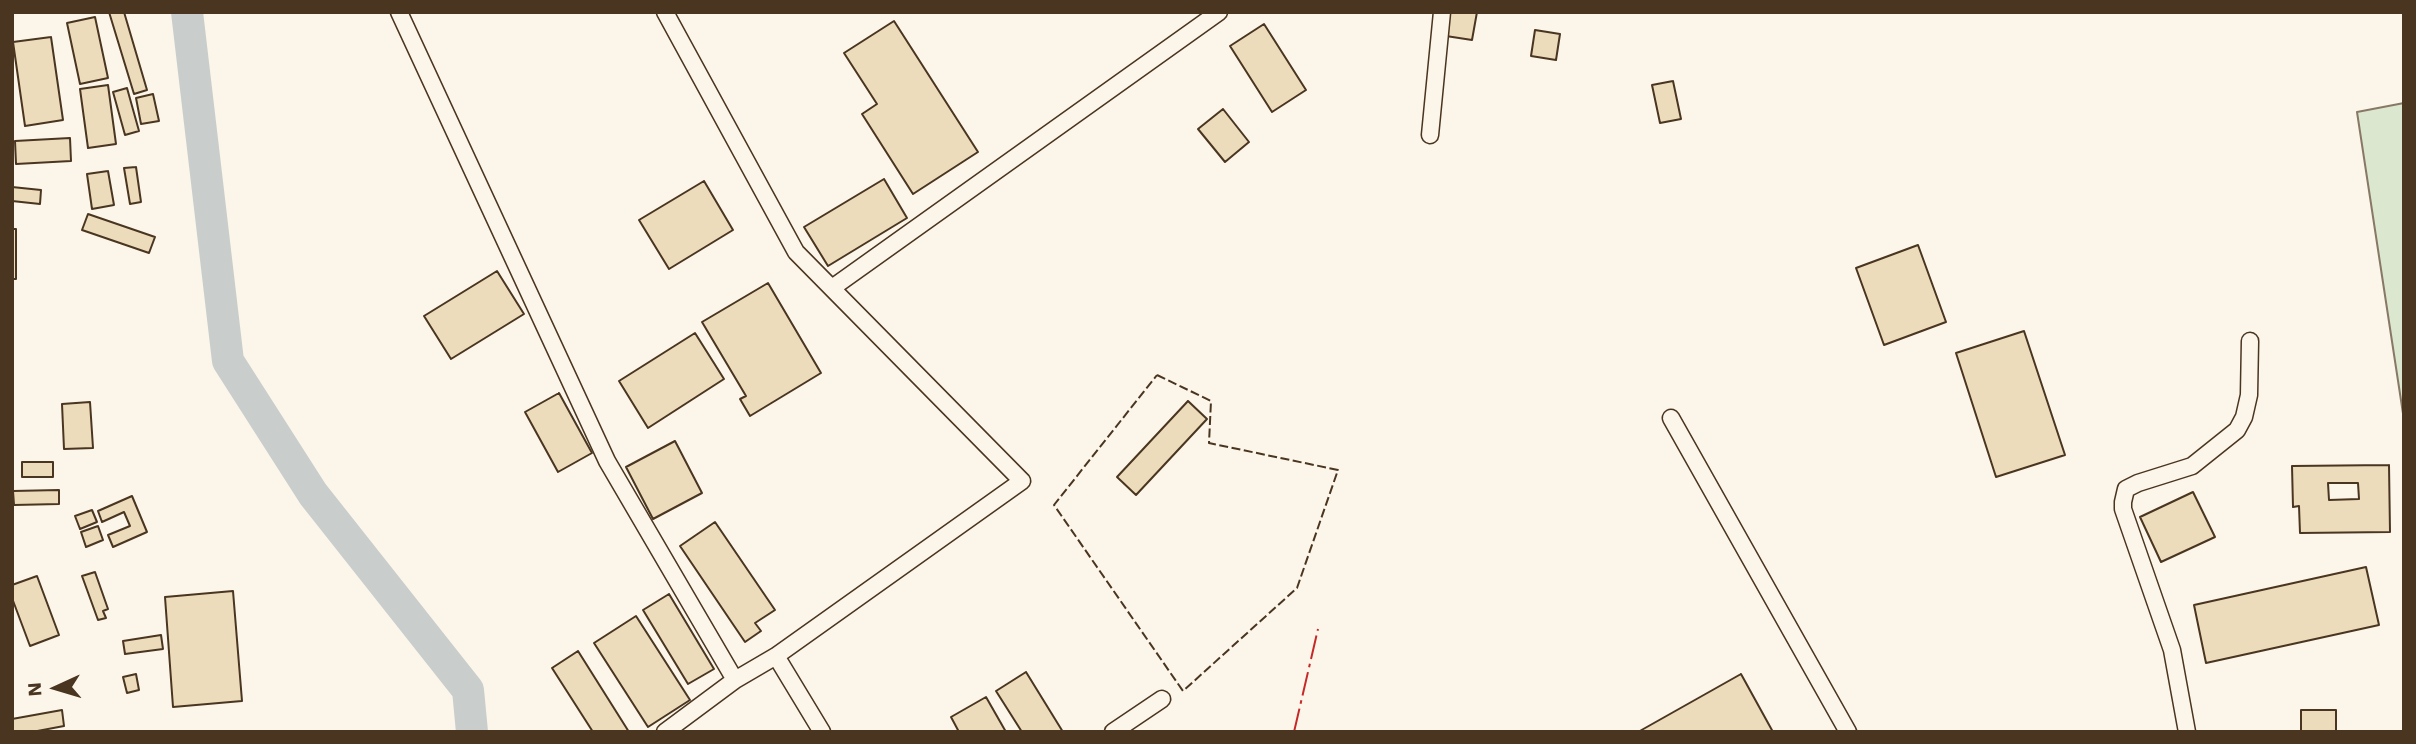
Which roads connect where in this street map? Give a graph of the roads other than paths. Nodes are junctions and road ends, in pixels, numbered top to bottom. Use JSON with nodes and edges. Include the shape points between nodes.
{"nodes":[{"id":1,"x":399,"y":12,"type":"edge"},
{"id":2,"x":666,"y":12,"type":"edge"},
{"id":3,"x":1219,"y":12,"type":"edge"},
{"id":4,"x":1442,"y":12,"type":"edge"},
{"id":5,"x":1430,"y":135,"type":"dead end"},
{"id":6,"x":832,"y":288,"type":"junction"},
{"id":7,"x":2249,"y":341,"type":"dead end"},
{"id":8,"x":1671,"y":418,"type":"dead end"},
{"id":9,"x":776,"y":656,"type":"junction"},
{"id":10,"x":735,"y":680,"type":"junction"},
{"id":11,"x":1162,"y":699,"type":"dead end"},
{"id":12,"x":665,"y":732,"type":"edge"},
{"id":13,"x":822,"y":732,"type":"edge"},
{"id":14,"x":1113,"y":732,"type":"edge"},
{"id":15,"x":1848,"y":732,"type":"edge"},
{"id":16,"x":2188,"y":732,"type":"edge"}],
"edges":[{"from":1,"to":10,"type":"street","via":[[607,461]]},
{"from":2,"to":6,"type":"street","via":[[796,252]]},
{"from":3,"to":6,"type":"street"},
{"from":4,"to":5,"type":"street"},
{"from":6,"to":9,"type":"street","via":[[1022,481]]},
{"from":7,"to":16,"type":"street","via":[[2249,396],[2237,430],[2192,466],[2126,489],[2123,502],[2172,650]]},
{"from":8,"to":15,"type":"street"},
{"from":9,"to":10,"type":"street"},
{"from":9,"to":13,"type":"street"},
{"from":10,"to":12,"type":"street"},
{"from":11,"to":14,"type":"street"}]}
